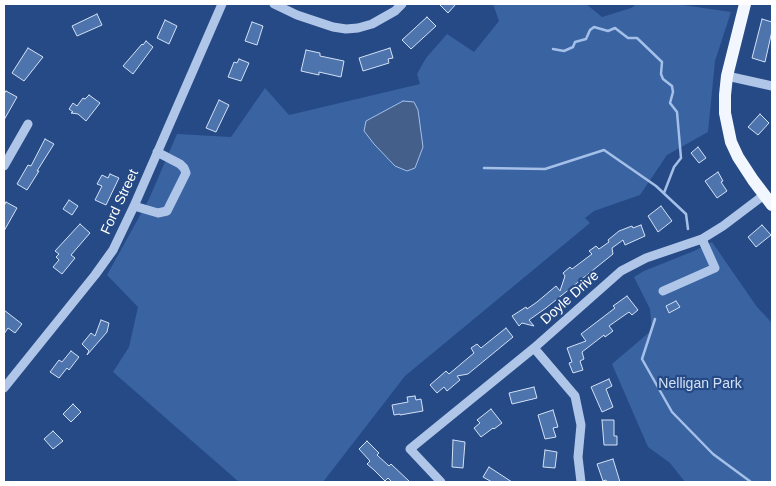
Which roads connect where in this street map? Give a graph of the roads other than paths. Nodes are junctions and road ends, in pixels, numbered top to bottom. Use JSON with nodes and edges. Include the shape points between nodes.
{"nodes":[{"id":1,"x":222,"y":4,"type":"edge"},
{"id":2,"x":274,"y":4,"type":"edge"},
{"id":3,"x":402,"y":4,"type":"edge"},
{"id":4,"x":745,"y":4,"type":"edge"},
{"id":5,"x":728,"y":76,"type":"junction"},
{"id":6,"x":772,"y":86,"type":"edge"},
{"id":7,"x":28,"y":124,"type":"dead end"},
{"id":8,"x":157,"y":152,"type":"junction"},
{"id":9,"x":4,"y":166,"type":"edge"},
{"id":10,"x":768,"y":200,"type":"edge"},
{"id":11,"x":134,"y":206,"type":"junction"},
{"id":12,"x":702,"y":239,"type":"junction"},
{"id":13,"x":663,"y":291,"type":"dead end"},
{"id":14,"x":534,"y":348,"type":"junction"},
{"id":15,"x":4,"y":388,"type":"edge"},
{"id":16,"x":441,"y":482,"type":"edge"},
{"id":17,"x":581,"y":482,"type":"edge"}],
"edges":[{"from":1,"to":8,"type":"street","name":"Ford Street"},
{"from":2,"to":3,"type":"street","via":[[297,15],[346,29],[372,24]]},
{"from":4,"to":5,"type":"main road"},
{"from":5,"to":6,"type":"street"},
{"from":5,"to":10,"type":"main road","via":[[725,113],[732,142],[744,168]]},
{"from":7,"to":9,"type":"street"},
{"from":8,"to":11,"type":"street","name":"Ford Street"},
{"from":8,"to":11,"type":"street","via":[[180,164],[186,173],[167,210],[158,213]]},
{"from":10,"to":12,"type":"street","name":"Doyle Drive"},
{"from":11,"to":15,"type":"street","name":"Ford Street","via":[[100,268]]},
{"from":12,"to":13,"type":"street","via":[[715,268]]},
{"from":12,"to":14,"type":"street","name":"Doyle Drive","via":[[621,270]]},
{"from":14,"to":16,"type":"street","name":"Doyle Drive","via":[[410,449]]},
{"from":14,"to":17,"type":"street","via":[[574,396],[581,425],[578,457]]}]}
